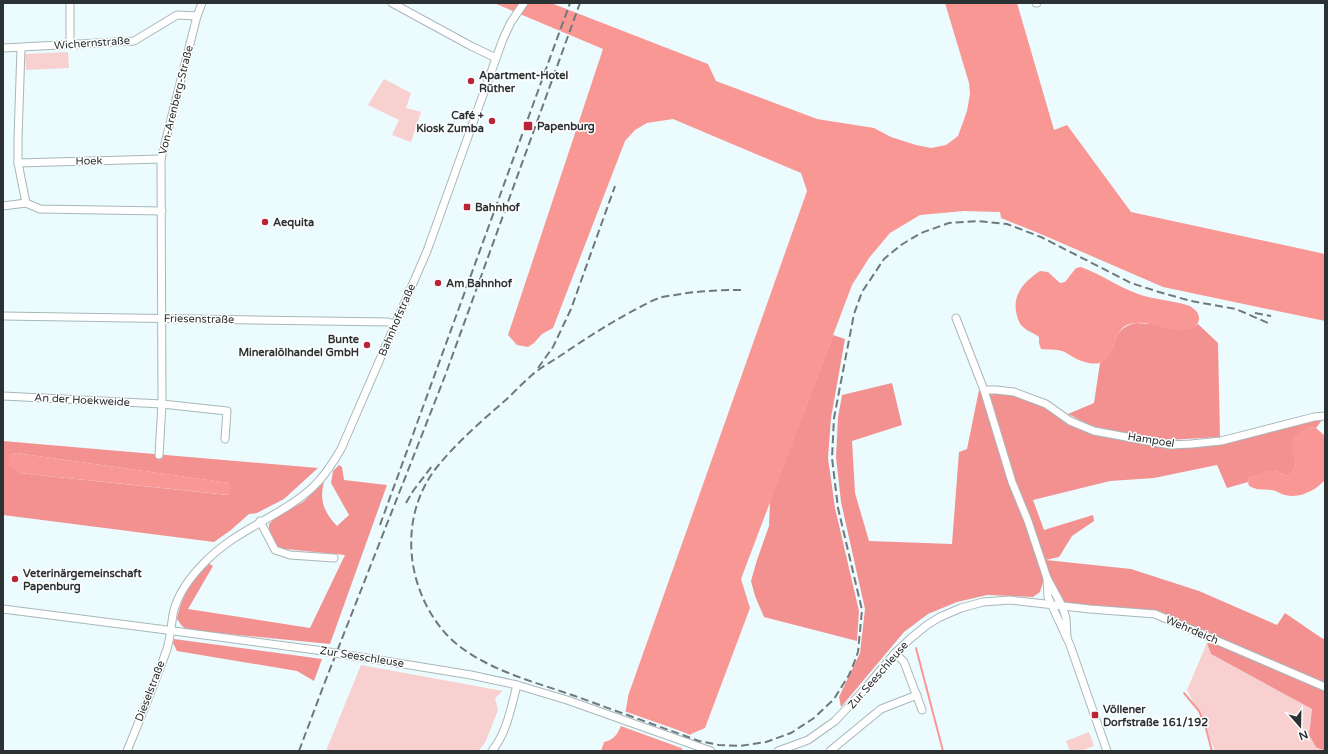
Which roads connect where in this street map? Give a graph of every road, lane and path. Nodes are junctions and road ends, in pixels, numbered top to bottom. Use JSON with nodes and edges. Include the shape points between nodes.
{"nodes":[{"id":1,"x":70,"y":3,"type":"edge"},
{"id":2,"x":202,"y":3,"type":"edge"},
{"id":3,"x":392,"y":3,"type":"edge"},
{"id":4,"x":524,"y":3,"type":"edge"},
{"id":5,"x":197,"y":16,"type":"junction"},
{"id":6,"x":70,"y":45,"type":"junction"},
{"id":7,"x":3,"y":48,"type":"edge"},
{"id":8,"x":21,"y":48,"type":"junction"},
{"id":9,"x":496,"y":58,"type":"junction"},
{"id":10,"x":161,"y":160,"type":"junction"},
{"id":11,"x":18,"y":163,"type":"junction"},
{"id":12,"x":26,"y":203,"type":"junction"},
{"id":13,"x":3,"y":206,"type":"edge"},
{"id":14,"x":162,"y":210,"type":"junction"},
{"id":15,"x":3,"y":316,"type":"edge"},
{"id":16,"x":162,"y":318,"type":"junction"},
{"id":17,"x":956,"y":318,"type":"dead end"},
{"id":18,"x":395,"y":324,"type":"junction"},
{"id":19,"x":984,"y":390,"type":"junction"},
{"id":20,"x":3,"y":396,"type":"edge"},
{"id":21,"x":162,"y":404,"type":"junction"},
{"id":22,"x":1325,"y":416,"type":"edge"},
{"id":23,"x":225,"y":440,"type":"dead end"},
{"id":24,"x":159,"y":455,"type":"dead end"},
{"id":25,"x":260,"y":521,"type":"junction"},
{"id":26,"x":334,"y":558,"type":"dead end"},
{"id":27,"x":1047,"y":578,"type":"junction"},
{"id":28,"x":1052,"y":605,"type":"junction"},
{"id":29,"x":1062,"y":606,"type":"junction"},
{"id":30,"x":3,"y":609,"type":"edge"},
{"id":31,"x":170,"y":630,"type":"junction"},
{"id":32,"x":1067,"y":637,"type":"junction"},
{"id":33,"x":895,"y":653,"type":"junction"},
{"id":34,"x":517,"y":686,"type":"junction"},
{"id":35,"x":1325,"y":687,"type":"edge"},
{"id":36,"x":917,"y":695,"type":"junction"},
{"id":37,"x":922,"y":710,"type":"dead end"},
{"id":38,"x":127,"y":751,"type":"edge"},
{"id":39,"x":492,"y":751,"type":"edge"},
{"id":40,"x":711,"y":751,"type":"edge"},
{"id":41,"x":778,"y":751,"type":"edge"},
{"id":42,"x":830,"y":751,"type":"edge"},
{"id":43,"x":1107,"y":751,"type":"edge"}],
"edges":[{"from":1,"to":6,"type":"street"},
{"from":2,"to":5,"type":"street","name":"Von-Arenberg-Straße"},
{"from":3,"to":9,"type":"street"},
{"from":4,"to":9,"type":"street","name":"Bahnhofstraße","via":[[511,22]]},
{"from":5,"to":6,"type":"street","name":"Wichernstraße","via":[[178,15],[134,41]]},
{"from":5,"to":10,"type":"street","name":"Von-Arenberg-Straße"},
{"from":6,"to":8,"type":"street","name":"Wichernstraße"},
{"from":7,"to":8,"type":"street","name":"Wichernstraße"},
{"from":8,"to":11,"type":"street"},
{"from":9,"to":18,"type":"street","name":"Bahnhofstraße","via":[[427,251]]},
{"from":10,"to":11,"type":"street","name":"Hoek"},
{"from":10,"to":14,"type":"street","name":"Von-Arenberg-Straße"},
{"from":11,"to":12,"type":"street"},
{"from":12,"to":13,"type":"street"},
{"from":12,"to":14,"type":"street","via":[[40,209]]},
{"from":14,"to":16,"type":"street","name":"Von-Arenberg-Straße"},
{"from":15,"to":16,"type":"street","name":"Friesenstraße"},
{"from":16,"to":18,"type":"street","name":"Friesenstraße"},
{"from":16,"to":21,"type":"street"},
{"from":17,"to":19,"type":"street"},
{"from":18,"to":25,"type":"street","name":"Bahnhofstraße","via":[[341,449],[332,464],[319,481],[300,498]]},
{"from":19,"to":22,"type":"street","name":"Hampoel","via":[[1014,392],[1046,404],[1070,421],[1094,431],[1170,445],[1221,441]]},
{"from":19,"to":27,"type":"street","via":[[1012,482]]},
{"from":20,"to":21,"type":"street","name":"An der Hoekweide"},
{"from":21,"to":23,"type":"street","name":"An der Hoekweide","via":[[227,411]]},
{"from":21,"to":24,"type":"street"},
{"from":25,"to":26,"type":"street","via":[[275,550],[290,555]]},
{"from":25,"to":31,"type":"street","name":"Bahnhofstraße","via":[[222,546],[196,571],[174,608]]},
{"from":27,"to":28,"type":"street","via":[[1048,598]]},
{"from":27,"to":29,"type":"street"},
{"from":28,"to":29,"type":"street","name":"Wehrdeich"},
{"from":28,"to":32,"type":"street"},
{"from":28,"to":33,"type":"street","name":"Zur Seeschleuse","via":[[1010,600],[983,602],[961,608],[927,625]]},
{"from":29,"to":32,"type":"street","via":[[1066,618]]},
{"from":29,"to":35,"type":"street","name":"Wehrdeich","via":[[1155,614]]},
{"from":30,"to":31,"type":"street","name":"Zur Seeschleuse"},
{"from":31,"to":34,"type":"street","name":"Zur Seeschleuse","bridge":true,"via":[[373,659],[470,675]]},
{"from":31,"to":38,"type":"street","name":"Dieselstraße","via":[[167,647]]},
{"from":32,"to":43,"type":"street"},
{"from":33,"to":36,"type":"street","via":[[904,662]]},
{"from":33,"to":41,"type":"street","name":"Zur Seeschleuse","via":[[836,721],[808,740]]},
{"from":34,"to":39,"type":"street","via":[[503,734]]},
{"from":34,"to":40,"type":"street","name":"Zur Seeschleuse","via":[[567,700]]},
{"from":36,"to":37,"type":"street"},
{"from":36,"to":42,"type":"street","via":[[881,709]]}]}
